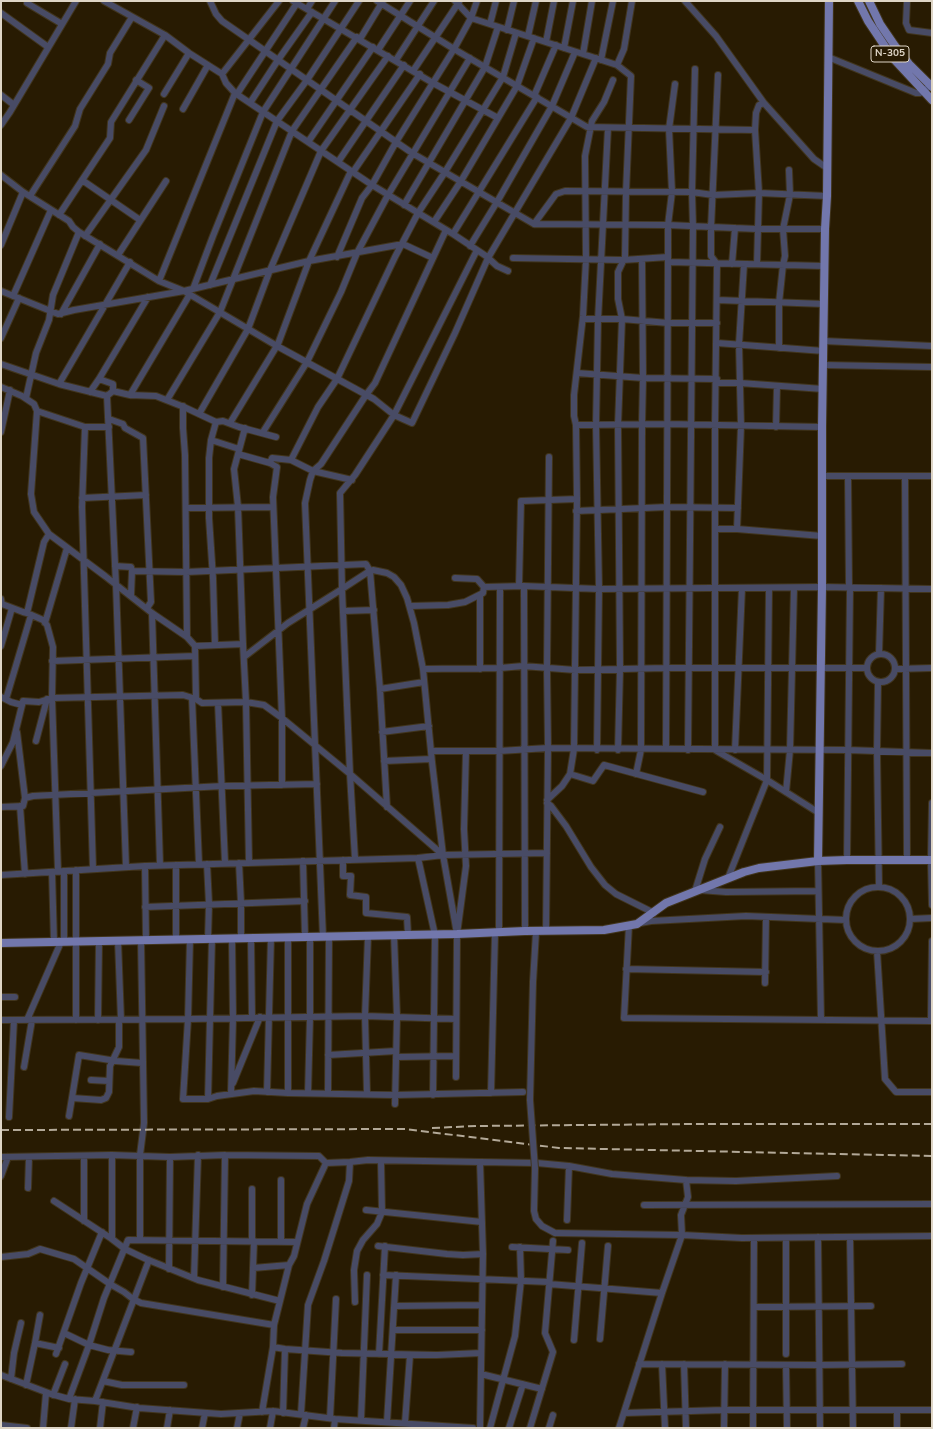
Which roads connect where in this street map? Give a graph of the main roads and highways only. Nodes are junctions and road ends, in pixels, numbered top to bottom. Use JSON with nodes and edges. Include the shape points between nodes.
{"nodes":[{"id":1,"x":829,"y":1,"type":"edge"},
{"id":2,"x":858,"y":1,"type":"edge"},
{"id":3,"x":869,"y":1,"type":"edge"},
{"id":4,"x":931,"y":86,"type":"edge"},
{"id":5,"x":932,"y":100,"type":"edge"},
{"id":6,"x":931,"y":860,"type":"edge"},
{"id":7,"x":818,"y":861,"type":"junction"},
{"id":8,"x":1,"y":943,"type":"edge"}],
"edges":[{"from":1,"to":7,"type":"main road"},
{"from":2,"to":5,"type":"main road","number":"N-305","via":[[892,57]]},
{"from":3,"to":4,"type":"main road","number":"N-305","via":[[895,46]]},
{"from":6,"to":7,"type":"main road"},
{"from":7,"to":8,"type":"main road","via":[[744,872],[666,904],[633,925],[604,930]]}]}
